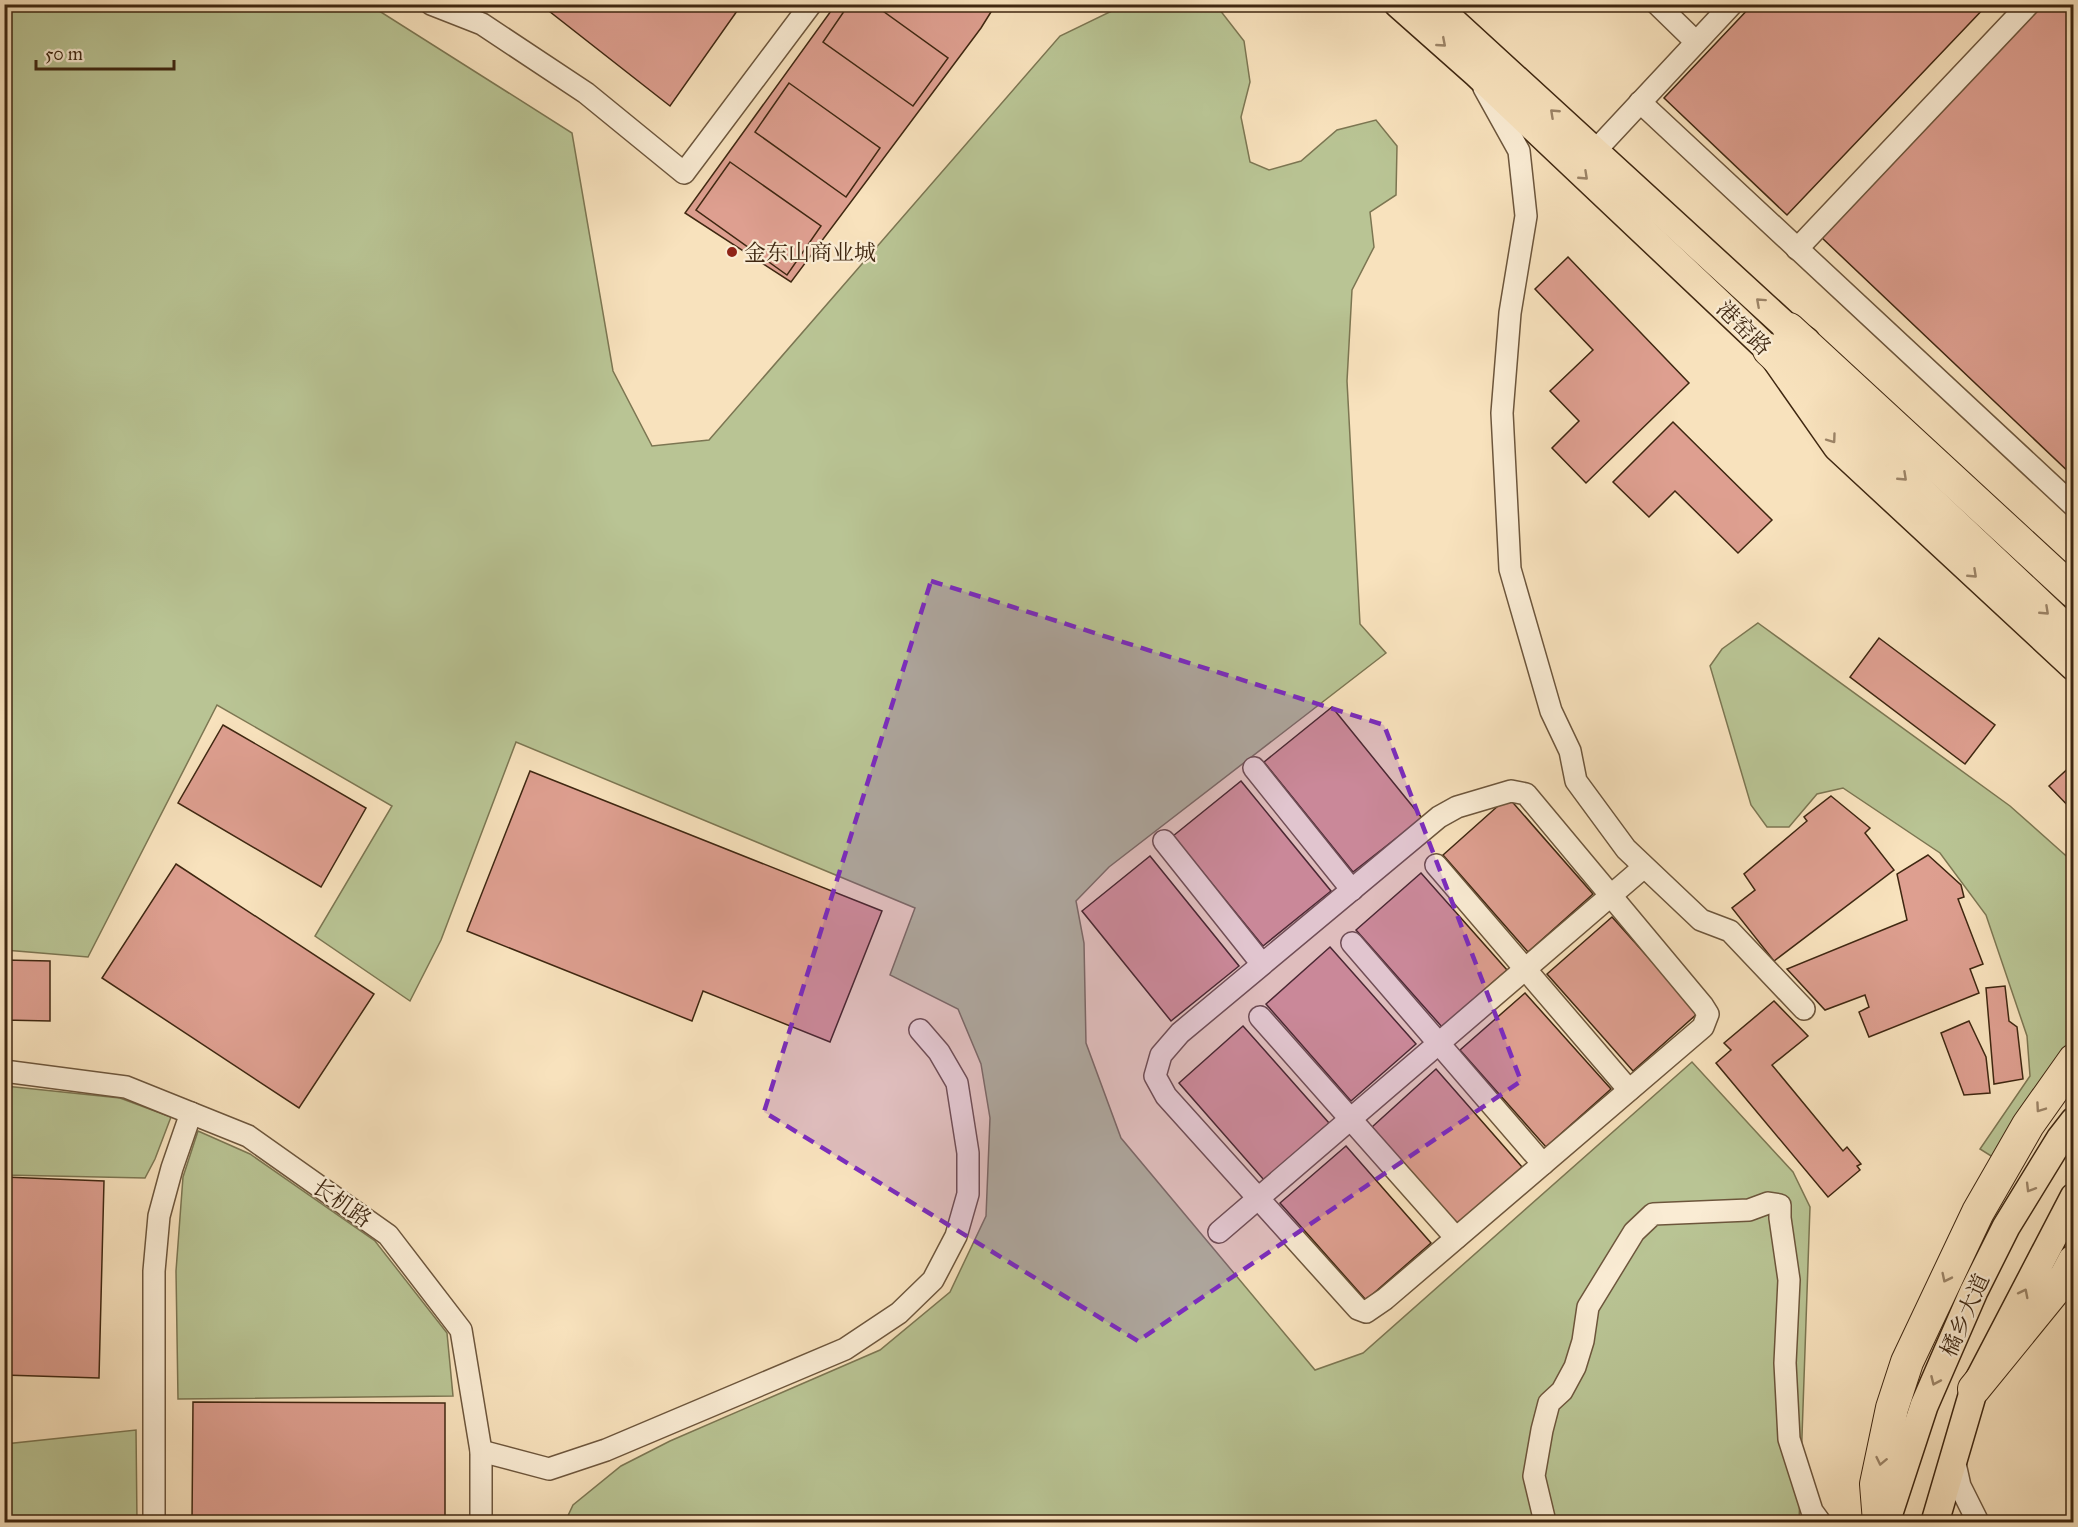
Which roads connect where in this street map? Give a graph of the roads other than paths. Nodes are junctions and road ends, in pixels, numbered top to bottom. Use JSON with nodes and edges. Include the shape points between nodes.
{"nodes":[{"id":1,"x":431,"y":4,"type":"edge"},
{"id":2,"x":811,"y":4,"type":"edge"},
{"id":3,"x":1398,"y":4,"type":"edge"},
{"id":4,"x":1434,"y":4,"type":"edge"},
{"id":5,"x":1657,"y":4,"type":"edge"},
{"id":6,"x":1732,"y":4,"type":"edge"},
{"id":7,"x":2029,"y":4,"type":"edge"},
{"id":8,"x":1696,"y":42,"type":"junction"},
{"id":9,"x":1477,"y":74,"type":"junction"},
{"id":10,"x":1640,"y":102,"type":"junction"},
{"id":11,"x":1594,"y":151,"type":"junction"},
{"id":12,"x":1797,"y":249,"type":"junction"},
{"id":13,"x":1779,"y":340,"type":"junction"},
{"id":14,"x":2073,"y":506,"type":"edge"},
{"id":15,"x":2073,"y":573,"type":"edge"},
{"id":16,"x":2073,"y":591,"type":"edge"},
{"id":17,"x":2073,"y":638,"type":"edge"},
{"id":18,"x":2073,"y":667,"type":"edge"},
{"id":19,"x":1254,"y":768,"type":"dead end"},
{"id":20,"x":1164,"y":841,"type":"dead end"},
{"id":21,"x":1436,"y":865,"type":"dead end"},
{"id":22,"x":1644,"y":867,"type":"junction"},
{"id":23,"x":1352,"y":890,"type":"junction"},
{"id":24,"x":1611,"y":896,"type":"junction"},
{"id":25,"x":1352,"y":943,"type":"dead end"},
{"id":26,"x":1262,"y":964,"type":"junction"},
{"id":27,"x":1525,"y":969,"type":"junction"},
{"id":28,"x":1804,"y":1009,"type":"dead end"},
{"id":29,"x":1260,"y":1017,"type":"dead end"},
{"id":30,"x":920,"y":1030,"type":"dead end"},
{"id":31,"x":1438,"y":1044,"type":"junction"},
{"id":32,"x":2073,"y":1060,"type":"edge"},
{"id":33,"x":4,"y":1071,"type":"edge"},
{"id":34,"x":1629,"y":1090,"type":"junction"},
{"id":35,"x":191,"y":1113,"type":"junction"},
{"id":36,"x":1351,"y":1119,"type":"junction"},
{"id":37,"x":2073,"y":1121,"type":"edge"},
{"id":38,"x":1542,"y":1164,"type":"junction"},
{"id":39,"x":2073,"y":1197,"type":"edge"},
{"id":40,"x":1258,"y":1198,"type":"junction"},
{"id":41,"x":1219,"y":1232,"type":"dead end"},
{"id":42,"x":1456,"y":1238,"type":"junction"},
{"id":43,"x":2073,"y":1261,"type":"edge"},
{"id":44,"x":1974,"y":1389,"type":"junction"},
{"id":45,"x":481,"y":1451,"type":"junction"},
{"id":46,"x":1954,"y":1459,"type":"junction"},
{"id":47,"x":154,"y":1522,"type":"edge"},
{"id":48,"x":481,"y":1522,"type":"edge"},
{"id":49,"x":1545,"y":1522,"type":"edge"},
{"id":50,"x":1820,"y":1522,"type":"edge"},
{"id":51,"x":1879,"y":1522,"type":"edge"},
{"id":52,"x":1886,"y":1522,"type":"edge"},
{"id":53,"x":1935,"y":1522,"type":"edge"},
{"id":54,"x":1978,"y":1522,"type":"edge"}],
"edges":[{"from":1,"to":2,"type":"street","via":[[482,24],[586,93],[684,173]]},
{"from":3,"to":9,"type":"main road","name":"港窑路","one_way":true},
{"from":11,"to":4,"type":"main road","name":"港窑路","one_way":true},
{"from":5,"to":8,"type":"street"},
{"from":6,"to":8,"type":"street"},
{"from":7,"to":12,"type":"street"},
{"from":8,"to":10,"type":"street"},
{"from":9,"to":13,"type":"main road","name":"港窑路","one_way":true},
{"from":9,"to":22,"type":"street","via":[[1519,151],[1526,216],[1510,313],[1502,413],[1510,569],[1551,711],[1570,751],[1576,781]]},
{"from":10,"to":11,"type":"street"},
{"from":10,"to":12,"type":"street"},
{"from":13,"to":11,"type":"main road","name":"港窑路","one_way":true},
{"from":12,"to":14,"type":"street"},
{"from":13,"to":15,"type":"main road","name":"港窑路","via":[[1890,402]]},
{"from":13,"to":16,"type":"highway"},
{"from":13,"to":17,"type":"highway","one_way":true},
{"from":13,"to":18,"type":"main road","name":"港窑路","one_way":true,"via":[[1837,447]]},
{"from":19,"to":23,"type":"street"},
{"from":20,"to":26,"type":"street"},
{"from":21,"to":27,"type":"street"},
{"from":22,"to":24,"type":"street"},
{"from":22,"to":28,"type":"street","via":[[1701,920],[1730,931]]},
{"from":23,"to":24,"type":"street","via":[[1439,817],[1511,790],[1526,794]]},
{"from":23,"to":26,"type":"street"},
{"from":24,"to":27,"type":"street"},
{"from":24,"to":34,"type":"street","via":[[1708,1014],[1703,1027]]},
{"from":25,"to":31,"type":"street"},
{"from":26,"to":40,"type":"street","via":[[1180,1033],[1161,1054],[1155,1076],[1166,1096]]},
{"from":27,"to":31,"type":"street"},
{"from":27,"to":34,"type":"street"},
{"from":29,"to":36,"type":"street"},
{"from":30,"to":45,"type":"street","via":[[957,1083],[968,1153],[968,1194],[956,1236],[933,1280],[899,1314],[845,1349],[606,1450],[549,1469]]},
{"from":31,"to":36,"type":"street"},
{"from":31,"to":38,"type":"street"},
{"from":32,"to":51,"type":"highway","one_way":true,"via":[[2028,1125],[1978,1212],[1907,1362],[1892,1408],[1876,1484]]},
{"from":33,"to":35,"type":"street","name":"长机路","via":[[126,1087]]},
{"from":34,"to":38,"type":"street"},
{"from":35,"to":45,"type":"street","name":"长机路","via":[[248,1136],[388,1235],[461,1330]]},
{"from":35,"to":47,"type":"street","via":[[159,1216],[154,1271]]},
{"from":36,"to":40,"type":"street"},
{"from":36,"to":42,"type":"street"},
{"from":37,"to":52,"type":"main road","name":"橘乡大道","one_way":true,"via":[[2006,1227],[1974,1291],[1924,1406]]},
{"from":38,"to":42,"type":"street"},
{"from":44,"to":39,"type":"main road","name":"橘乡大道","one_way":true},
{"from":40,"to":41,"type":"street"},
{"from":40,"to":42,"type":"street","via":[[1359,1309],[1366,1312]]},
{"from":43,"to":44,"type":"highway","via":[[2066,1276]]},
{"from":44,"to":46,"type":"main road","name":"橘乡大道"},
{"from":45,"to":48,"type":"street","name":"长机路"},
{"from":46,"to":53,"type":"main road","name":"橘乡大道"},
{"from":46,"to":54,"type":"street","via":[[1960,1486]]},
{"from":49,"to":50,"type":"street","via":[[1534,1476],[1549,1403],[1562,1391],[1575,1367],[1588,1307],[1634,1232],[1653,1214],[1749,1210],[1768,1203],[1780,1205],[1789,1280],[1785,1363],[1788,1439],[1812,1511]]}]}
